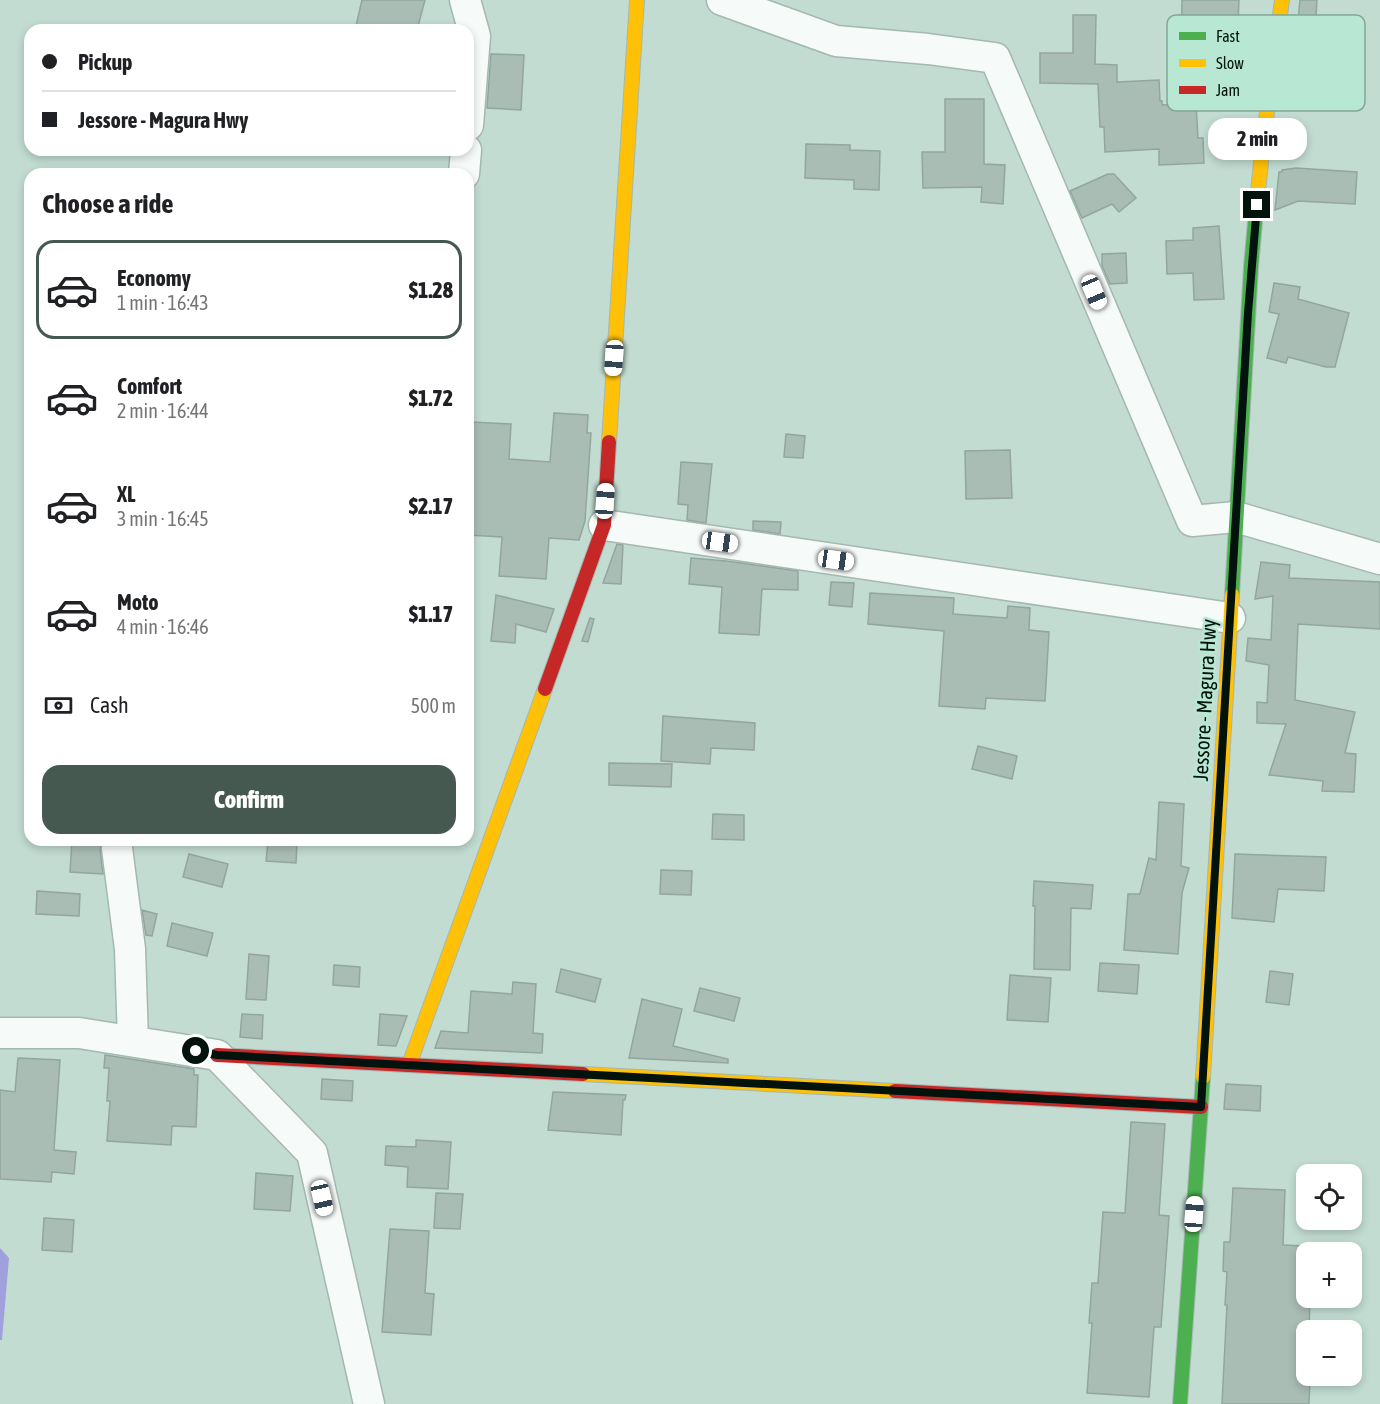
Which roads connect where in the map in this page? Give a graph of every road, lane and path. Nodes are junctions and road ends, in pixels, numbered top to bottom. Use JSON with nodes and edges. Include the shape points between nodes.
{"nodes":[{"id":1,"x":465,"y":0,"type":"edge"},
{"id":2,"x":637,"y":0,"type":"edge"},
{"id":3,"x":723,"y":0,"type":"edge"},
{"id":4,"x":1282,"y":0,"type":"edge"},
{"id":5,"x":1280,"y":15,"type":"edge"},
{"id":6,"x":472,"y":24,"type":"edge"},
{"id":7,"x":474,"y":32,"type":"edge"},
{"id":8,"x":474,"y":49,"type":"edge"},
{"id":9,"x":1267,"y":111,"type":"edge"},
{"id":10,"x":1236,"y":517,"type":"junction"},
{"id":11,"x":604,"y":525,"type":"junction"},
{"id":12,"x":1380,"y":559,"type":"edge"},
{"id":13,"x":1230,"y":618,"type":"junction"},
{"id":14,"x":117,"y":848,"type":"dead end"},
{"id":15,"x":0,"y":1033,"type":"edge"},
{"id":16,"x":133,"y":1041,"type":"junction"},
{"id":17,"x":217,"y":1055,"type":"junction"},
{"id":18,"x":409,"y":1065,"type":"junction"},
{"id":19,"x":1201,"y":1107,"type":"junction"},
{"id":20,"x":369,"y":1404,"type":"edge"},
{"id":21,"x":1180,"y":1404,"type":"edge"}],
"edges":[{"from":1,"to":6,"type":"street"},
{"from":2,"to":11,"type":"main road"},
{"from":3,"to":10,"type":"street","via":[[836,41],[995,58],[1192,521]]},
{"from":4,"to":5,"type":"main road","name":"Jessore - Magura Hwy"},
{"from":7,"to":8,"type":"street"},
{"from":9,"to":10,"type":"main road","name":"Jessore - Magura Hwy","via":[[1251,267]]},
{"from":10,"to":12,"type":"street"},
{"from":10,"to":13,"type":"main road","name":"Jessore - Magura Hwy"},
{"from":11,"to":13,"type":"street"},
{"from":11,"to":18,"type":"main road"},
{"from":13,"to":19,"type":"main road","name":"Jessore - Magura Hwy"},
{"from":14,"to":16,"type":"street","via":[[130,949]]},
{"from":15,"to":16,"type":"street","via":[[79,1033]]},
{"from":16,"to":17,"type":"street"},
{"from":17,"to":18,"type":"main road"},
{"from":17,"to":20,"type":"street","via":[[312,1153]]},
{"from":18,"to":19,"type":"main road"},
{"from":19,"to":21,"type":"main road","name":"Jessore - Magura Hwy"}]}
